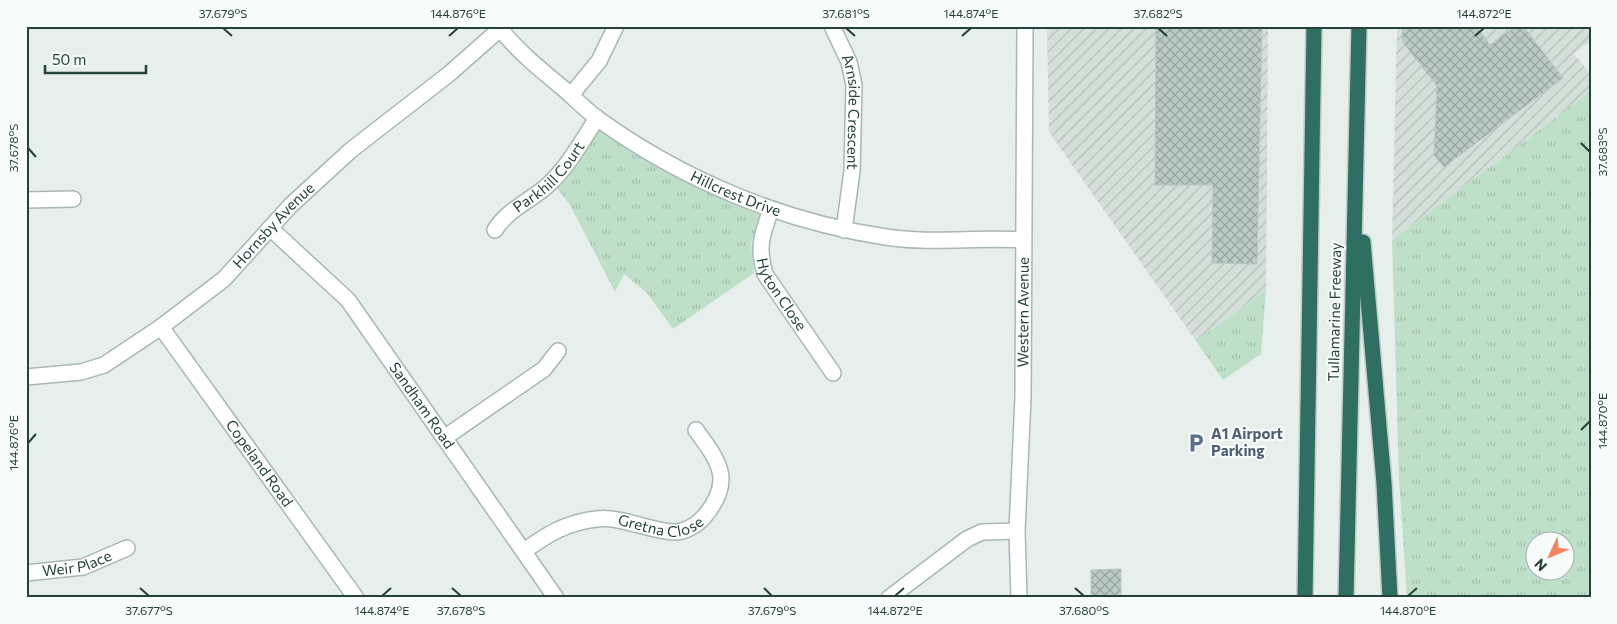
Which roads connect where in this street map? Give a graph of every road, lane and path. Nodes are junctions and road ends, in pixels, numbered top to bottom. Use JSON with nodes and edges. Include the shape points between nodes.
{"nodes":[{"id":1,"x":616,"y":26,"type":"edge"},
{"id":2,"x":832,"y":26,"type":"edge"},
{"id":3,"x":1025,"y":26,"type":"edge"},
{"id":4,"x":1314,"y":26,"type":"edge"},
{"id":5,"x":1359,"y":26,"type":"edge"},
{"id":6,"x":499,"y":28,"type":"edge"},
{"id":7,"x":571,"y":95,"type":"junction"},
{"id":8,"x":597,"y":118,"type":"junction"},
{"id":9,"x":1356,"y":166,"type":"junction"},
{"id":10,"x":73,"y":199,"type":"dead end"},
{"id":11,"x":26,"y":200,"type":"edge"},
{"id":12,"x":771,"y":209,"type":"junction"},
{"id":13,"x":270,"y":228,"type":"junction"},
{"id":14,"x":495,"y":230,"type":"dead end"},
{"id":15,"x":844,"y":230,"type":"junction"},
{"id":16,"x":1022,"y":240,"type":"junction"},
{"id":17,"x":161,"y":327,"type":"junction"},
{"id":18,"x":558,"y":351,"type":"dead end"},
{"id":19,"x":832,"y":373,"type":"dead end"},
{"id":20,"x":26,"y":377,"type":"edge"},
{"id":21,"x":696,"y":430,"type":"dead end"},
{"id":22,"x":444,"y":438,"type":"junction"},
{"id":23,"x":1017,"y":530,"type":"junction"},
{"id":24,"x":127,"y":548,"type":"dead end"},
{"id":25,"x":524,"y":551,"type":"junction"},
{"id":26,"x":26,"y":572,"type":"edge"},
{"id":27,"x":356,"y":598,"type":"edge"},
{"id":28,"x":556,"y":598,"type":"edge"},
{"id":29,"x":889,"y":598,"type":"edge"},
{"id":30,"x":1019,"y":598,"type":"edge"},
{"id":31,"x":1305,"y":598,"type":"edge"},
{"id":32,"x":1346,"y":598,"type":"edge"},
{"id":33,"x":1390,"y":598,"type":"edge"}],
"edges":[{"from":1,"to":7,"type":"street","via":[[598,60]]},
{"from":2,"to":15,"type":"street","name":"Arnside Crescent","via":[[849,62],[854,85],[852,171]]},
{"from":3,"to":16,"type":"street","name":"Western Avenue"},
{"from":4,"to":31,"type":"highway","name":"Tullamarine Freeway"},
{"from":5,"to":9,"type":"highway","name":"Tullamarine Freeway"},
{"from":6,"to":7,"type":"street","name":"Hillcrest Drive"},
{"from":6,"to":13,"type":"street","name":"Hornsby Avenue","via":[[448,74],[351,150]]},
{"from":7,"to":8,"type":"street","name":"Hillcrest Drive"},
{"from":8,"to":12,"type":"street","name":"Hillcrest Drive","via":[[676,169]]},
{"from":8,"to":14,"type":"street","name":"Parkhill Court","via":[[564,168],[547,186],[500,220]]},
{"from":9,"to":32,"type":"highway","name":"Tullamarine Freeway"},
{"from":9,"to":33,"type":"highway","via":[[1384,483]]},
{"from":10,"to":11,"type":"street"},
{"from":12,"to":15,"type":"street","name":"Hillcrest Drive"},
{"from":12,"to":19,"type":"street","name":"Hyton Close","via":[[760,240],[760,258],[765,274]]},
{"from":13,"to":17,"type":"street","name":"Hornsby Avenue","via":[[224,279]]},
{"from":13,"to":22,"type":"street","name":"Sandham Road","via":[[348,300]]},
{"from":15,"to":16,"type":"street","name":"Hillcrest Drive","via":[[925,240]]},
{"from":16,"to":23,"type":"street","name":"Western Avenue","via":[[1023,397]]},
{"from":17,"to":20,"type":"street","name":"Hornsby Avenue","via":[[104,365],[81,372]]},
{"from":17,"to":27,"type":"street","name":"Copeland Road"},
{"from":18,"to":22,"type":"street","via":[[544,368]]},
{"from":21,"to":25,"type":"street","name":"Gretna Close","via":[[717,459],[722,482],[715,503],[700,521],[675,532],[614,519],[596,519],[552,531]]},
{"from":22,"to":25,"type":"street","name":"Sandham Road"},
{"from":23,"to":29,"type":"street","via":[[982,532],[967,539]]},
{"from":23,"to":30,"type":"street","name":"Western Avenue"},
{"from":24,"to":26,"type":"street","name":"Weir Place","via":[[83,567]]},
{"from":25,"to":28,"type":"street","name":"Sandham Road"}]}
